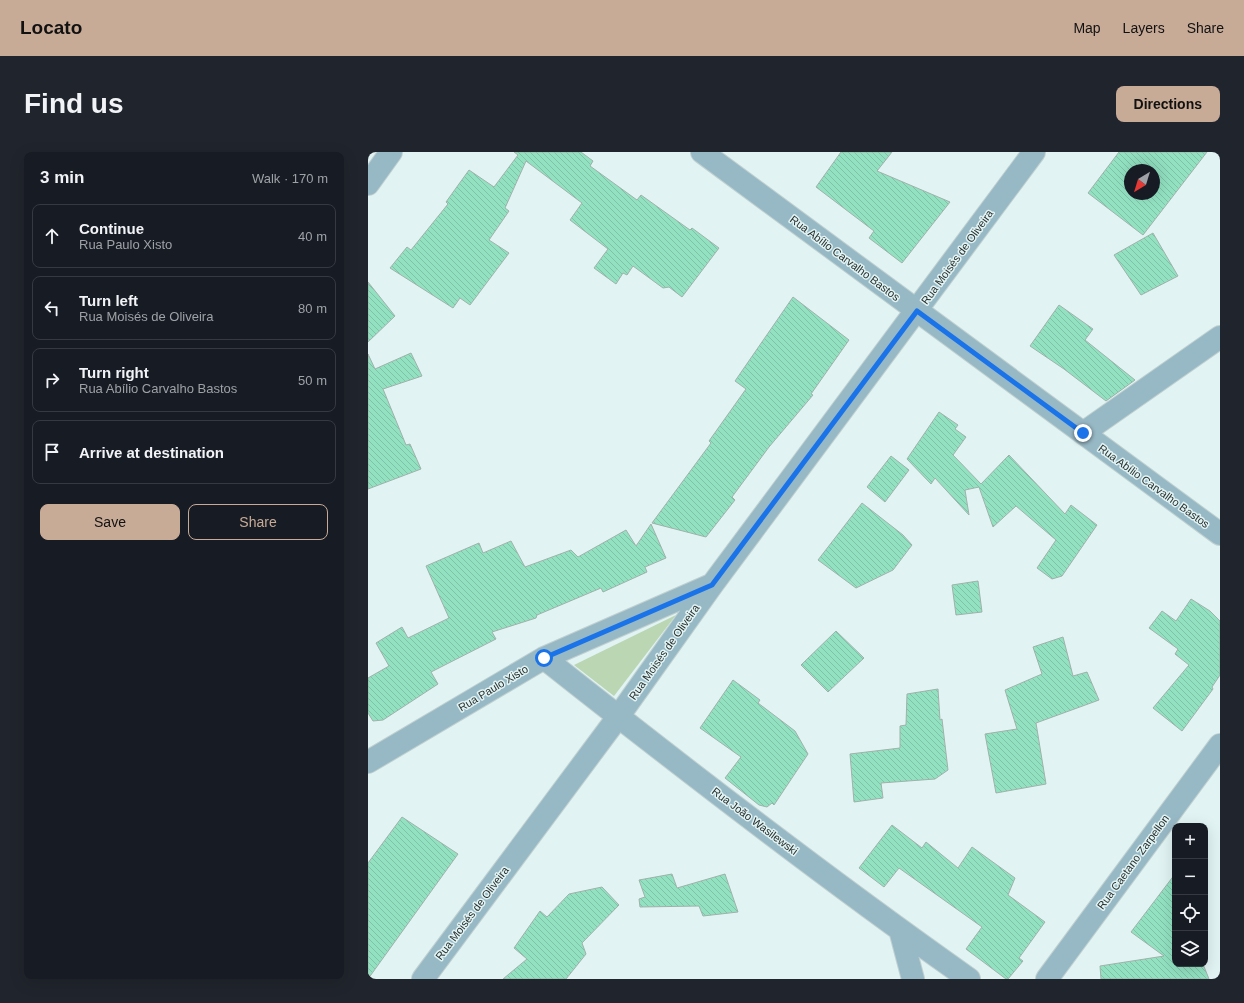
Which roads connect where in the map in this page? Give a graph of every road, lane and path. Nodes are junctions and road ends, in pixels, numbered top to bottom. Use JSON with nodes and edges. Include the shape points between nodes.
{"nodes":[{"id":1,"x":392,"y":152,"type":"edge"},
{"id":2,"x":702,"y":152,"type":"edge"},
{"id":3,"x":1034,"y":152,"type":"edge"},
{"id":4,"x":368,"y":184,"type":"edge"},
{"id":5,"x":917,"y":311,"type":"junction"},
{"id":6,"x":1220,"y":337,"type":"edge"},
{"id":7,"x":1083,"y":433,"type":"junction"},
{"id":8,"x":1220,"y":534,"type":"edge"},
{"id":9,"x":712,"y":585,"type":"junction"},
{"id":10,"x":544,"y":658,"type":"junction"},
{"id":11,"x":618,"y":717,"type":"junction"},
{"id":12,"x":1220,"y":745,"type":"edge"},
{"id":13,"x":368,"y":762,"type":"edge"},
{"id":14,"x":900,"y":930,"type":"junction"},
{"id":15,"x":423,"y":979,"type":"edge"},
{"id":16,"x":913,"y":979,"type":"edge"},
{"id":17,"x":969,"y":979,"type":"edge"},
{"id":18,"x":1047,"y":979,"type":"edge"}],
"edges":[{"from":1,"to":4,"type":"street"},
{"from":2,"to":5,"type":"street","name":"Rua Abílio Carvalho Bastos"},
{"from":3,"to":5,"type":"street","name":"Rua Moisés de Oliveira"},
{"from":5,"to":7,"type":"street","name":"Rua Abílio Carvalho Bastos"},
{"from":5,"to":9,"type":"street","name":"Rua Moisés de Oliveira"},
{"from":6,"to":7,"type":"street"},
{"from":7,"to":8,"type":"street","name":"Rua Abílio Carvalho Bastos"},
{"from":9,"to":10,"type":"street","name":"Rua Paulo Xisto"},
{"from":9,"to":11,"type":"street","name":"Rua Moisés de Oliveira"},
{"from":10,"to":11,"type":"street","name":"Rua João Wasilewski"},
{"from":10,"to":13,"type":"street","name":"Rua Paulo Xisto"},
{"from":11,"to":14,"type":"street","name":"Rua João Wasilewski"},
{"from":11,"to":15,"type":"street","name":"Rua Moisés de Oliveira"},
{"from":12,"to":18,"type":"street","name":"Rua Caetano Zarpellon"},
{"from":14,"to":16,"type":"street"},
{"from":14,"to":17,"type":"street","name":"Rua João Wasilewski"}]}
